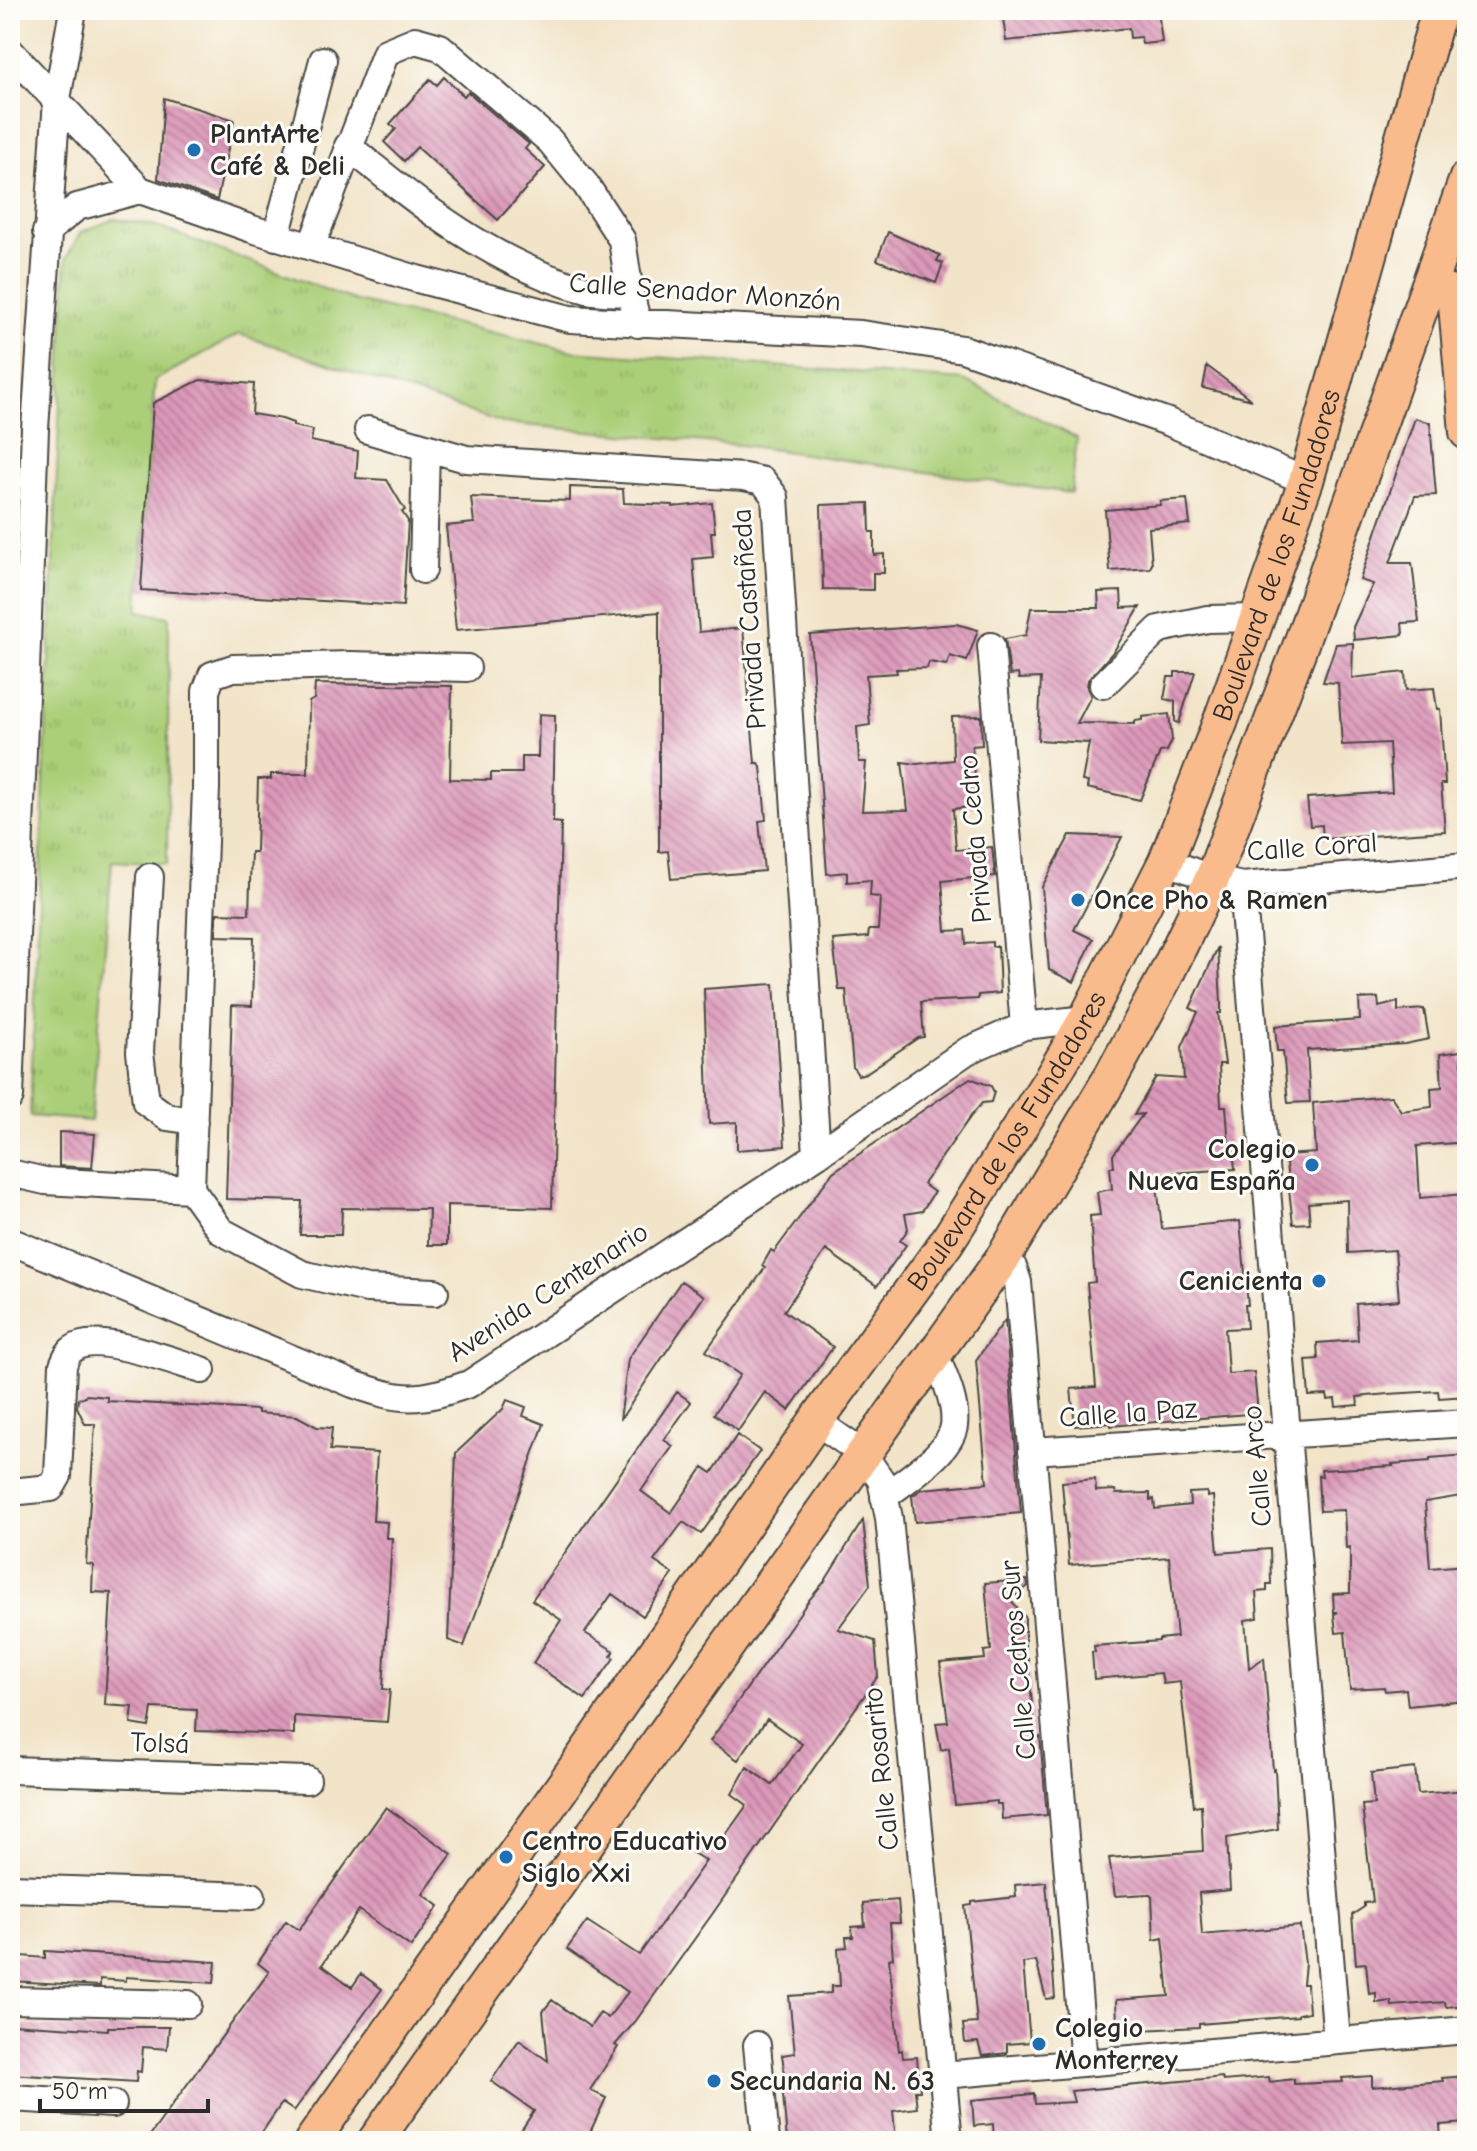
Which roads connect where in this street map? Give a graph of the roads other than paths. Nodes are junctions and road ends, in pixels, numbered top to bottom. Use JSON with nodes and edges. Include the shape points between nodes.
{"nodes":[{"id":1,"x":73,"y":10,"type":"edge"},
{"id":2,"x":1439,"y":10,"type":"edge"},
{"id":3,"x":10,"y":51,"type":"edge"},
{"id":4,"x":323,"y":60,"type":"dead end"},
{"id":5,"x":57,"y":99,"type":"junction"},
{"id":6,"x":348,"y":146,"type":"junction"},
{"id":7,"x":1467,"y":178,"type":"edge"},
{"id":8,"x":140,"y":190,"type":"junction"},
{"id":9,"x":46,"y":232,"type":"junction"},
{"id":10,"x":276,"y":237,"type":"junction"},
{"id":11,"x":311,"y":247,"type":"junction"},
{"id":12,"x":1450,"y":291,"type":"edge"},
{"id":13,"x":630,"y":293,"type":"junction"},
{"id":14,"x":638,"y":324,"type":"junction"},
{"id":15,"x":10,"y":416,"type":"edge"},
{"id":16,"x":35,"y":429,"type":"junction"},
{"id":17,"x":368,"y":430,"type":"dead end"},
{"id":18,"x":1467,"y":432,"type":"edge"},
{"id":19,"x":426,"y":447,"type":"junction"},
{"id":20,"x":1306,"y":481,"type":"junction"},
{"id":21,"x":1338,"y":542,"type":"junction"},
{"id":22,"x":423,"y":570,"type":"dead end"},
{"id":23,"x":1257,"y":618,"type":"junction"},
{"id":24,"x":991,"y":646,"type":"dead end"},
{"id":25,"x":467,"y":668,"type":"dead end"},
{"id":26,"x":1103,"y":685,"type":"dead end"},
{"id":27,"x":1166,"y":861,"type":"junction"},
{"id":28,"x":1467,"y":866,"type":"edge"},
{"id":29,"x":150,"y":877,"type":"dead end"},
{"id":30,"x":1227,"y":883,"type":"junction"},
{"id":31,"x":13,"y":953,"type":"edge"},
{"id":32,"x":1086,"y":1019,"type":"junction"},
{"id":33,"x":1024,"y":1026,"type":"junction"},
{"id":34,"x":10,"y":1097,"type":"edge"},
{"id":35,"x":194,"y":1121,"type":"junction"},
{"id":36,"x":817,"y":1155,"type":"junction"},
{"id":37,"x":10,"y":1173,"type":"edge"},
{"id":38,"x":191,"y":1189,"type":"junction"},
{"id":39,"x":10,"y":1241,"type":"edge"},
{"id":40,"x":1005,"y":1255,"type":"junction"},
{"id":41,"x":435,"y":1292,"type":"dead end"},
{"id":42,"x":935,"y":1354,"type":"junction"},
{"id":43,"x":202,"y":1370,"type":"dead end"},
{"id":44,"x":816,"y":1421,"type":"junction"},
{"id":45,"x":1467,"y":1423,"type":"edge"},
{"id":46,"x":1286,"y":1436,"type":"junction"},
{"id":47,"x":1032,"y":1451,"type":"junction"},
{"id":48,"x":863,"y":1454,"type":"junction"},
{"id":49,"x":10,"y":1492,"type":"edge"},
{"id":50,"x":884,"y":1497,"type":"junction"},
{"id":51,"x":10,"y":1770,"type":"edge"},
{"id":52,"x":307,"y":1780,"type":"dead end"},
{"id":53,"x":10,"y":1888,"type":"edge"},
{"id":54,"x":252,"y":1896,"type":"dead end"},
{"id":55,"x":10,"y":2000,"type":"edge"},
{"id":56,"x":188,"y":2004,"type":"dead end"},
{"id":57,"x":1467,"y":2030,"type":"edge"},
{"id":58,"x":1337,"y":2041,"type":"junction"},
{"id":59,"x":757,"y":2045,"type":"dead end"},
{"id":60,"x":1084,"y":2063,"type":"junction"},
{"id":61,"x":943,"y":2075,"type":"junction"},
{"id":62,"x":10,"y":2098,"type":"edge"},
{"id":63,"x":113,"y":2104,"type":"dead end"},
{"id":64,"x":312,"y":2141,"type":"edge"},
{"id":65,"x":375,"y":2141,"type":"edge"},
{"id":66,"x":766,"y":2141,"type":"edge"},
{"id":67,"x":949,"y":2141,"type":"edge"}],
"edges":[{"from":1,"to":5,"type":"street"},
{"from":2,"to":20,"type":"main road","name":"Boulevard de los Fundadores"},
{"from":3,"to":5,"type":"street","name":"Calle Senador Monzón"},
{"from":4,"to":10,"type":"street"},
{"from":5,"to":8,"type":"street","name":"Calle Senador Monzón"},
{"from":5,"to":9,"type":"street"},
{"from":6,"to":11,"type":"street"},
{"from":6,"to":13,"type":"street","via":[[425,210],[523,268],[590,290]]},
{"from":6,"to":13,"type":"street","via":[[386,52],[415,40],[440,47],[550,141],[586,185],[622,240]]},
{"from":7,"to":12,"type":"main road","name":"Boulevard de los Fundadores"},
{"from":8,"to":9,"type":"street","via":[[77,207]]},
{"from":8,"to":10,"type":"street","name":"Calle Senador Monzón"},
{"from":9,"to":16,"type":"street"},
{"from":10,"to":11,"type":"street","name":"Calle Senador Monzón"},
{"from":11,"to":14,"type":"street","name":"Calle Senador Monzón","via":[[570,319]]},
{"from":12,"to":18,"type":"main road"},
{"from":12,"to":21,"type":"main road","name":"Boulevard de los Fundadores"},
{"from":13,"to":14,"type":"street"},
{"from":14,"to":20,"type":"street","name":"Calle Senador Monzón","via":[[861,334],[963,349],[1168,422]]},
{"from":15,"to":16,"type":"street"},
{"from":16,"to":31,"type":"street"},
{"from":17,"to":19,"type":"street","name":"Privada Castañeda"},
{"from":19,"to":22,"type":"street"},
{"from":19,"to":36,"type":"street","name":"Privada Castañeda","via":[[466,459],[744,477],[763,481],[775,497]]},
{"from":20,"to":21,"type":"main road","via":[[1333,517]]},
{"from":20,"to":23,"type":"main road","name":"Boulevard de los Fundadores"},
{"from":21,"to":30,"type":"main road","name":"Boulevard de los Fundadores"},
{"from":23,"to":26,"type":"street","via":[[1208,619],[1159,629]]},
{"from":23,"to":27,"type":"main road","name":"Boulevard de los Fundadores"},
{"from":24,"to":33,"type":"street","name":"Privada Cedro"},
{"from":25,"to":35,"type":"street","via":[[233,668],[212,675],[206,691]]},
{"from":27,"to":30,"type":"street","name":"Calle Coral"},
{"from":27,"to":32,"type":"main road","name":"Boulevard de los Fundadores"},
{"from":28,"to":30,"type":"street","name":"Calle Coral"},
{"from":29,"to":35,"type":"street","via":[[140,1052],[146,1102],[167,1117]]},
{"from":30,"to":40,"type":"main road","name":"Boulevard de los Fundadores","via":[[1164,979]]},
{"from":30,"to":46,"type":"street","name":"Calle Arco"},
{"from":31,"to":34,"type":"street"},
{"from":32,"to":33,"type":"street","name":"Avenida Centenario"},
{"from":32,"to":44,"type":"main road","name":"Boulevard de los Fundadores","via":[[946,1243]]},
{"from":33,"to":36,"type":"street","name":"Avenida Centenario","via":[[967,1051]]},
{"from":35,"to":38,"type":"street"},
{"from":36,"to":39,"type":"street","name":"Avenida Centenario","via":[[469,1384],[430,1398],[393,1398],[353,1384]]},
{"from":37,"to":38,"type":"street","via":[[45,1181]]},
{"from":38,"to":41,"type":"street","via":[[221,1231],[302,1274],[367,1289]]},
{"from":40,"to":42,"type":"main road","name":"Boulevard de los Fundadores"},
{"from":40,"to":47,"type":"street","name":"Calle Cedros Sur","via":[[1018,1282]]},
{"from":42,"to":48,"type":"main road","name":"Boulevard de los Fundadores"},
{"from":42,"to":50,"type":"street","via":[[950,1395],[954,1428],[940,1453]]},
{"from":43,"to":49,"type":"street","via":[[124,1347],[86,1343],[71,1349],[63,1365],[58,1476],[51,1488]]},
{"from":44,"to":48,"type":"street","name":"Calle Rosarito"},
{"from":44,"to":64,"type":"main road","name":"Boulevard de los Fundadores"},
{"from":45,"to":46,"type":"street","name":"Calle la Paz"},
{"from":46,"to":47,"type":"street","name":"Calle la Paz"},
{"from":46,"to":58,"type":"street","name":"Calle Arco"},
{"from":47,"to":60,"type":"street","name":"Calle Cedros Sur"},
{"from":48,"to":50,"type":"street","name":"Calle Rosarito","via":[[881,1480]]},
{"from":48,"to":65,"type":"main road","name":"Boulevard de los Fundadores"},
{"from":50,"to":61,"type":"street","name":"Calle Rosarito"},
{"from":51,"to":52,"type":"street","name":"Tolsá"},
{"from":53,"to":54,"type":"street"},
{"from":55,"to":56,"type":"street"},
{"from":57,"to":58,"type":"street"},
{"from":58,"to":60,"type":"street"},
{"from":59,"to":66,"type":"street"},
{"from":60,"to":61,"type":"street"},
{"from":61,"to":67,"type":"street","name":"Calle Rosarito"},
{"from":62,"to":63,"type":"street"}]}
